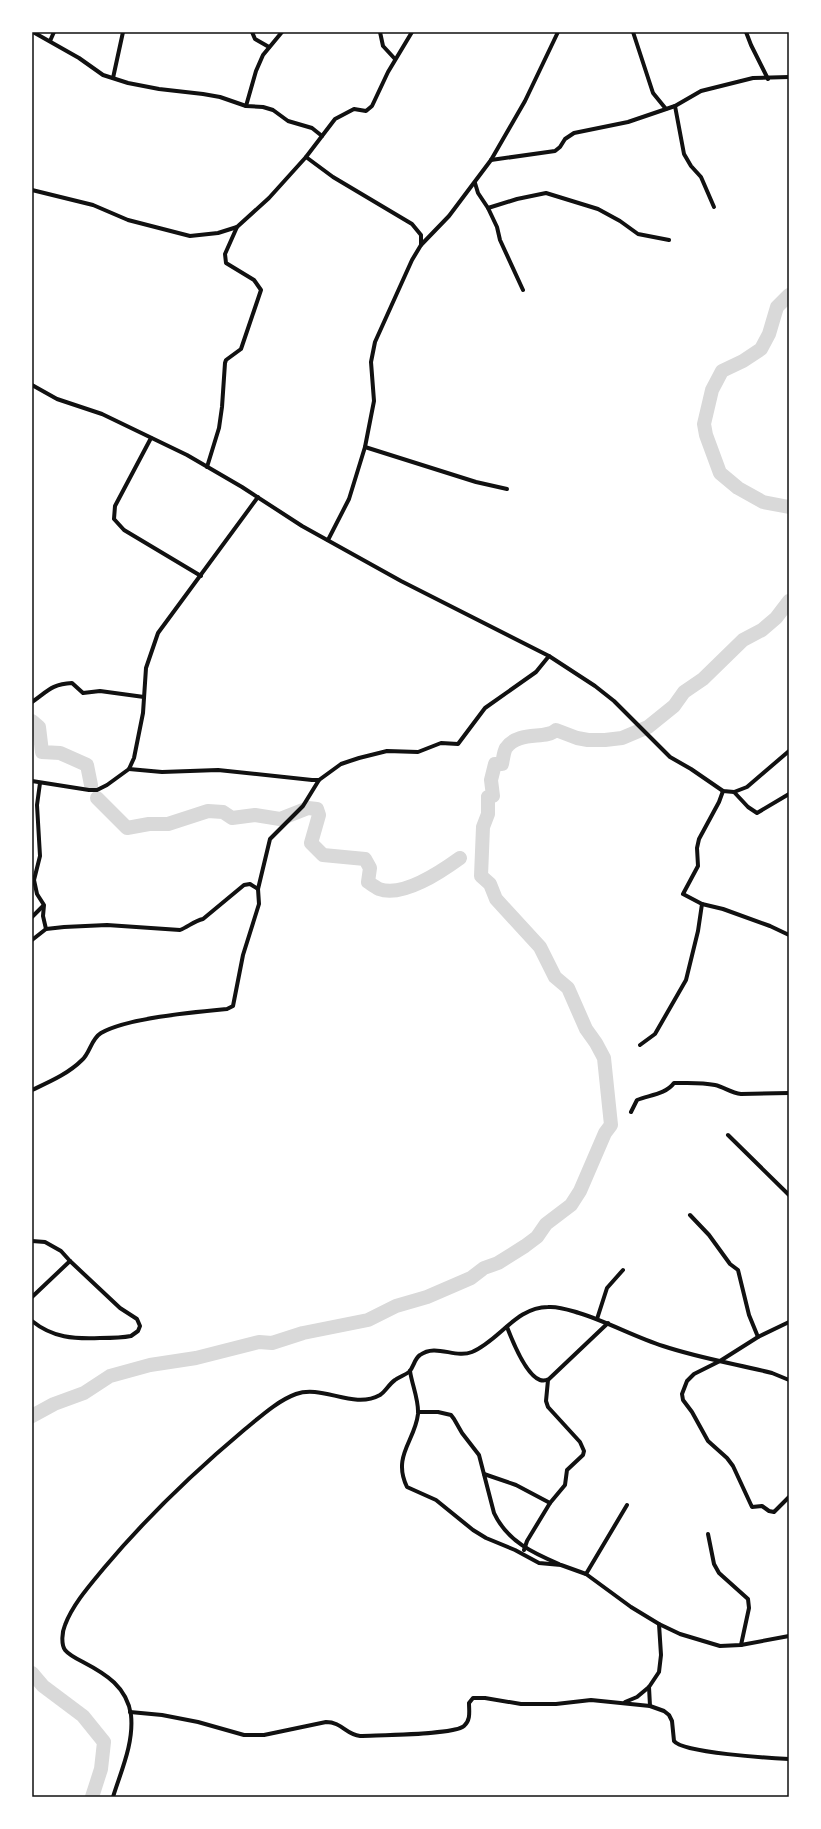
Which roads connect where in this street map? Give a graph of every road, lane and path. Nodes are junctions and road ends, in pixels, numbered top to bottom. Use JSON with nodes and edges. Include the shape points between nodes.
{"nodes":[{"id":1,"x":33,"y":32,"type":"edge"},
{"id":2,"x":54,"y":32,"type":"edge"},
{"id":3,"x":123,"y":32,"type":"edge"},
{"id":4,"x":252,"y":32,"type":"edge"},
{"id":5,"x":282,"y":32,"type":"edge"},
{"id":6,"x":380,"y":32,"type":"edge"},
{"id":7,"x":412,"y":32,"type":"edge"},
{"id":8,"x":633,"y":32,"type":"edge"},
{"id":9,"x":746,"y":32,"type":"edge"},
{"id":10,"x":558,"y":33,"type":"edge"},
{"id":11,"x":50,"y":41,"type":"junction"},
{"id":12,"x":270,"y":47,"type":"junction"},
{"id":13,"x":395,"y":60,"type":"junction"},
{"id":14,"x":789,"y":77,"type":"edge"},
{"id":15,"x":113,"y":78,"type":"junction"},
{"id":16,"x":768,"y":79,"type":"junction"},
{"id":17,"x":246,"y":106,"type":"junction"},
{"id":18,"x":675,"y":106,"type":"junction"},
{"id":19,"x":666,"y":109,"type":"junction"},
{"id":20,"x":322,"y":136,"type":"junction"},
{"id":21,"x":306,"y":157,"type":"junction"},
{"id":22,"x":491,"y":160,"type":"junction"},
{"id":23,"x":474,"y":183,"type":"junction"},
{"id":24,"x":32,"y":190,"type":"edge"},
{"id":25,"x":714,"y":207,"type":"dead end"},
{"id":26,"x":488,"y":208,"type":"junction"},
{"id":27,"x":237,"y":227,"type":"junction"},
{"id":28,"x":669,"y":240,"type":"dead end"},
{"id":29,"x":421,"y":245,"type":"junction"},
{"id":30,"x":523,"y":290,"type":"dead end"},
{"id":31,"x":32,"y":384,"type":"edge"},
{"id":32,"x":151,"y":438,"type":"junction"},
{"id":33,"x":365,"y":447,"type":"junction"},
{"id":34,"x":207,"y":467,"type":"junction"},
{"id":35,"x":507,"y":489,"type":"dead end"},
{"id":36,"x":258,"y":497,"type":"junction"},
{"id":37,"x":328,"y":540,"type":"junction"},
{"id":38,"x":201,"y":576,"type":"junction"},
{"id":39,"x":549,"y":656,"type":"junction"},
{"id":40,"x":144,"y":697,"type":"junction"},
{"id":41,"x":32,"y":702,"type":"edge"},
{"id":42,"x":789,"y":751,"type":"edge"},
{"id":43,"x":129,"y":769,"type":"junction"},
{"id":44,"x":319,"y":780,"type":"junction"},
{"id":45,"x":32,"y":781,"type":"edge"},
{"id":46,"x":40,"y":783,"type":"junction"},
{"id":47,"x":722,"y":791,"type":"junction"},
{"id":48,"x":734,"y":792,"type":"junction"},
{"id":49,"x":789,"y":794,"type":"edge"},
{"id":50,"x":258,"y":890,"type":"junction"},
{"id":51,"x":702,"y":904,"type":"junction"},
{"id":52,"x":44,"y":905,"type":"junction"},
{"id":53,"x":32,"y":917,"type":"edge"},
{"id":54,"x":46,"y":929,"type":"junction"},
{"id":55,"x":789,"y":936,"type":"edge"},
{"id":56,"x":32,"y":940,"type":"edge"},
{"id":57,"x":640,"y":1046,"type":"dead end"},
{"id":58,"x":32,"y":1090,"type":"edge"},
{"id":59,"x":789,"y":1093,"type":"edge"},
{"id":60,"x":631,"y":1112,"type":"dead end"},
{"id":61,"x":728,"y":1135,"type":"dead end"},
{"id":62,"x":789,"y":1195,"type":"edge"},
{"id":63,"x":690,"y":1215,"type":"dead end"},
{"id":64,"x":32,"y":1242,"type":"edge"},
{"id":65,"x":70,"y":1261,"type":"junction"},
{"id":66,"x":623,"y":1270,"type":"dead end"},
{"id":67,"x":32,"y":1297,"type":"edge"},
{"id":68,"x":597,"y":1319,"type":"junction"},
{"id":69,"x":32,"y":1321,"type":"edge"},
{"id":70,"x":789,"y":1322,"type":"edge"},
{"id":71,"x":608,"y":1323,"type":"junction"},
{"id":72,"x":507,"y":1327,"type":"junction"},
{"id":73,"x":758,"y":1337,"type":"junction"},
{"id":74,"x":720,"y":1361,"type":"junction"},
{"id":75,"x":410,"y":1371,"type":"junction"},
{"id":76,"x":548,"y":1380,"type":"junction"},
{"id":77,"x":789,"y":1380,"type":"edge"},
{"id":78,"x":418,"y":1412,"type":"junction"},
{"id":79,"x":484,"y":1474,"type":"junction"},
{"id":80,"x":789,"y":1496,"type":"edge"},
{"id":81,"x":550,"y":1503,"type":"junction"},
{"id":82,"x":627,"y":1505,"type":"dead end"},
{"id":83,"x":708,"y":1534,"type":"dead end"},
{"id":84,"x":525,"y":1548,"type":"junction"},
{"id":85,"x":524,"y":1554,"type":"junction"},
{"id":86,"x":561,"y":1565,"type":"junction"},
{"id":87,"x":586,"y":1574,"type":"junction"},
{"id":88,"x":660,"y":1624,"type":"junction"},
{"id":89,"x":789,"y":1636,"type":"edge"},
{"id":90,"x":741,"y":1645,"type":"junction"},
{"id":91,"x":649,"y":1687,"type":"junction"},
{"id":92,"x":622,"y":1703,"type":"junction"},
{"id":93,"x":650,"y":1706,"type":"junction"},
{"id":94,"x":130,"y":1712,"type":"junction"},
{"id":95,"x":789,"y":1758,"type":"edge"},
{"id":96,"x":112,"y":1797,"type":"edge"}],
"edges":[{"from":1,"to":11,"type":"street"},
{"from":2,"to":11,"type":"street"},
{"from":3,"to":15,"type":"street"},
{"from":4,"to":12,"type":"street","via":[[255,39]]},
{"from":5,"to":12,"type":"street"},
{"from":6,"to":13,"type":"street","via":[[383,46]]},
{"from":7,"to":13,"type":"street"},
{"from":8,"to":19,"type":"street","via":[[653,93]]},
{"from":9,"to":16,"type":"street"},
{"from":10,"to":22,"type":"street","via":[[525,101]]},
{"from":11,"to":15,"type":"street","via":[[103,75]]},
{"from":12,"to":17,"type":"street","via":[[263,55],[256,71]]},
{"from":13,"to":20,"type":"street","via":[[372,106],[366,111],[354,109],[344,113],[335,119]]},
{"from":14,"to":16,"type":"street"},
{"from":15,"to":17,"type":"street","via":[[158,89],[220,97]]},
{"from":16,"to":18,"type":"street","via":[[739,80],[701,91]]},
{"from":17,"to":20,"type":"street","via":[[273,110],[288,121],[312,128]]},
{"from":18,"to":19,"type":"street"},
{"from":18,"to":25,"type":"street","via":[[684,154],[701,177]]},
{"from":19,"to":22,"type":"street","via":[[628,122],[574,133],[555,151]]},
{"from":20,"to":21,"type":"street"},
{"from":21,"to":27,"type":"street"},
{"from":21,"to":29,"type":"street","via":[[332,177],[412,224],[421,235]]},
{"from":22,"to":23,"type":"street"},
{"from":23,"to":26,"type":"street"},
{"from":23,"to":29,"type":"street","via":[[449,216]]},
{"from":24,"to":27,"type":"street","via":[[93,205],[128,220],[190,236],[218,233]]},
{"from":26,"to":28,"type":"street","via":[[546,193],[598,209],[638,234]]},
{"from":26,"to":30,"type":"street"},
{"from":27,"to":34,"type":"street","via":[[225,254],[226,263],[254,280],[261,290],[241,349],[225,363],[219,428]]},
{"from":29,"to":33,"type":"street","via":[[375,342],[371,362],[374,401]]},
{"from":31,"to":32,"type":"street","via":[[57,399],[102,414]]},
{"from":32,"to":34,"type":"street"},
{"from":32,"to":38,"type":"street","via":[[115,506],[114,519],[124,530]]},
{"from":33,"to":35,"type":"street","via":[[476,482]]},
{"from":33,"to":37,"type":"street","via":[[349,499]]},
{"from":34,"to":36,"type":"street"},
{"from":36,"to":37,"type":"street"},
{"from":36,"to":38,"type":"street"},
{"from":37,"to":39,"type":"street","via":[[402,582]]},
{"from":38,"to":40,"type":"street","via":[[158,633],[146,668]]},
{"from":39,"to":44,"type":"street","via":[[536,672],[485,708],[458,744],[441,743],[418,752],[387,751],[359,758],[341,764]]},
{"from":39,"to":47,"type":"street","via":[[614,701],[670,757]]},
{"from":40,"to":41,"type":"street","via":[[100,691],[83,693],[72,683],[46,690]]},
{"from":40,"to":43,"type":"street","via":[[143,713]]},
{"from":42,"to":48,"type":"street","via":[[747,787]]},
{"from":43,"to":44,"type":"street","via":[[162,772],[218,770]]},
{"from":43,"to":46,"type":"street","via":[[97,790]]},
{"from":44,"to":50,"type":"street","via":[[303,806],[270,839]]},
{"from":45,"to":46,"type":"street"},
{"from":46,"to":52,"type":"street","via":[[37,805],[40,856],[34,880],[37,894]]},
{"from":47,"to":48,"type":"street"},
{"from":47,"to":51,"type":"street","via":[[719,802],[699,839],[698,866],[683,894]]},
{"from":48,"to":49,"type":"street","via":[[748,808],[757,813]]},
{"from":50,"to":54,"type":"street","via":[[250,884],[244,886],[203,920],[180,930],[106,925]]},
{"from":50,"to":58,"type":"street","via":[[259,904],[243,955],[233,1006],[114,1027],[100,1034],[81,1061],[56,1079]]},
{"from":51,"to":55,"type":"street","via":[[770,926]]},
{"from":51,"to":57,"type":"street","via":[[686,980],[655,1034]]},
{"from":52,"to":53,"type":"street"},
{"from":52,"to":54,"type":"street"},
{"from":54,"to":56,"type":"street"},
{"from":59,"to":60,"type":"street","via":[[741,1094],[710,1084],[674,1083],[664,1092],[635,1101]]},
{"from":61,"to":62,"type":"street"},
{"from":63,"to":73,"type":"street","via":[[709,1235],[730,1264],[738,1270],[749,1315]]},
{"from":64,"to":65,"type":"street","via":[[45,1242],[55,1247]]},
{"from":65,"to":67,"type":"street"},
{"from":65,"to":69,"type":"street","via":[[120,1308],[137,1319],[139,1330],[125,1337],[79,1339],[55,1335]]},
{"from":66,"to":68,"type":"street","via":[[607,1288]]},
{"from":68,"to":71,"type":"street"},
{"from":68,"to":72,"type":"street","via":[[550,1306],[530,1311]]},
{"from":70,"to":73,"type":"street"},
{"from":71,"to":74,"type":"street","via":[[662,1346]]},
{"from":71,"to":76,"type":"street"},
{"from":72,"to":75,"type":"street","via":[[470,1353],[460,1355],[432,1350],[423,1353],[414,1362]]},
{"from":72,"to":76,"type":"street","via":[[521,1359],[539,1380]]},
{"from":73,"to":74,"type":"street"},
{"from":74,"to":77,"type":"street","via":[[772,1373]]},
{"from":74,"to":80,"type":"street","via":[[694,1374],[684,1387],[683,1400],[708,1441],[733,1466],[752,1507],[762,1506],[774,1512]]},
{"from":75,"to":78,"type":"street"},
{"from":75,"to":94,"type":"street","via":[[397,1378],[378,1396],[363,1400],[310,1392],[298,1393],[283,1400],[192,1475],[151,1515],[96,1578],[64,1626],[64,1650],[114,1681],[123,1692]]},
{"from":76,"to":81,"type":"street","via":[[548,1407],[580,1442],[584,1451],[567,1470],[565,1485]]},
{"from":78,"to":79,"type":"street","via":[[451,1415],[479,1455]]},
{"from":78,"to":85,"type":"street","via":[[403,1458],[402,1472],[407,1487],[436,1500],[473,1530]]},
{"from":79,"to":81,"type":"street","via":[[516,1485]]},
{"from":79,"to":84,"type":"street","via":[[498,1522],[504,1531]]},
{"from":81,"to":84,"type":"street"},
{"from":82,"to":87,"type":"street"},
{"from":83,"to":90,"type":"street","via":[[714,1564],[719,1573],[748,1599],[749,1608]]},
{"from":84,"to":85,"type":"street"},
{"from":84,"to":86,"type":"street"},
{"from":85,"to":86,"type":"street","via":[[539,1563]]},
{"from":86,"to":87,"type":"street"},
{"from":87,"to":88,"type":"street","via":[[631,1607]]},
{"from":88,"to":90,"type":"street","via":[[680,1634],[720,1646]]},
{"from":88,"to":91,"type":"street","via":[[661,1664]]},
{"from":89,"to":90,"type":"street"},
{"from":91,"to":92,"type":"street","via":[[637,1697]]},
{"from":91,"to":93,"type":"street"},
{"from":92,"to":93,"type":"street"},
{"from":92,"to":94,"type":"street","via":[[591,1700],[521,1704],[473,1698],[469,1703],[470,1717],[463,1727],[448,1732],[360,1736],[350,1734],[339,1724],[332,1722],[264,1735],[244,1735],[198,1722]]},
{"from":93,"to":95,"type":"street","via":[[669,1715],[674,1741],[681,1746]]},
{"from":94,"to":96,"type":"street","via":[[131,1731],[128,1747]]}]}
